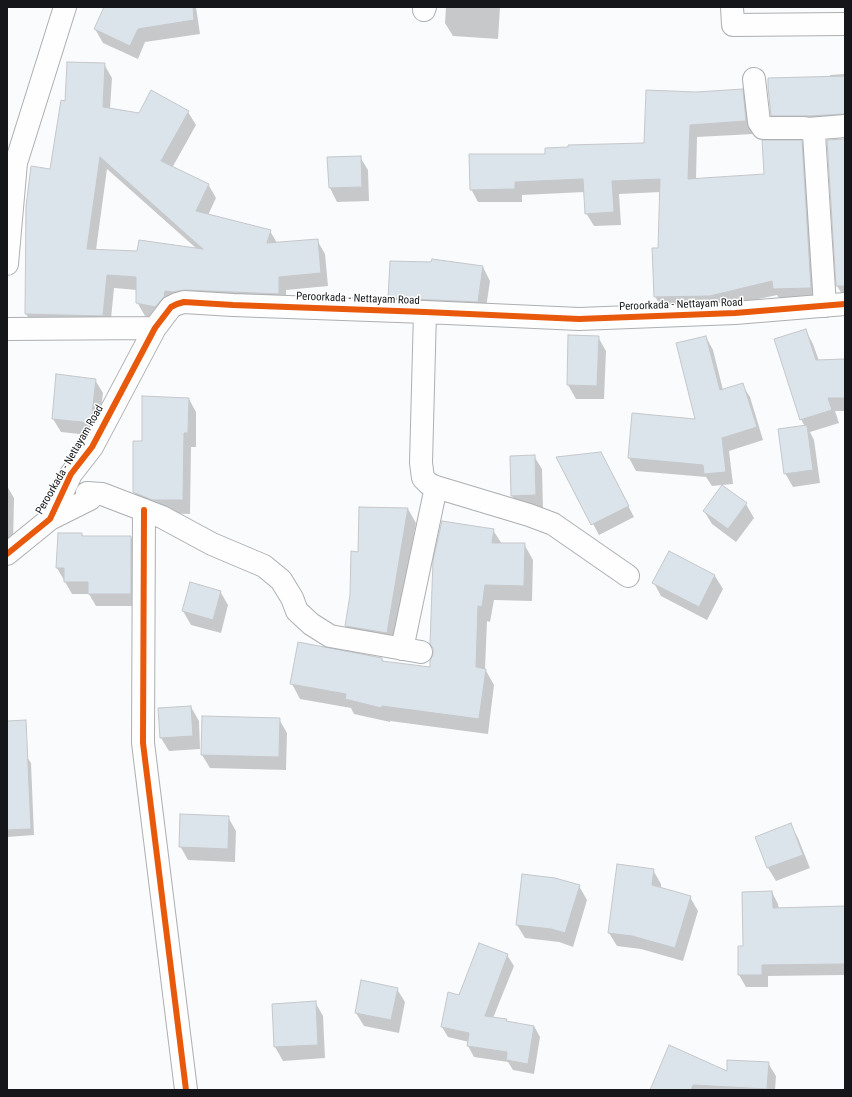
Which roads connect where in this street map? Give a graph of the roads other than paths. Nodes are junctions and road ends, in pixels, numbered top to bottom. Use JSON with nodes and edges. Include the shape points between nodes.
{"nodes":[{"id":1,"x":65,"y":7,"type":"edge"},
{"id":2,"x":732,"y":7,"type":"edge"},
{"id":3,"x":845,"y":24,"type":"edge"},
{"id":4,"x":754,"y":79,"type":"dead end"},
{"id":5,"x":845,"y":126,"type":"edge"},
{"id":6,"x":808,"y":129,"type":"junction"},
{"id":7,"x":7,"y":264,"type":"edge"},
{"id":8,"x":835,"y":305,"type":"edge"},
{"id":9,"x":425,"y":312,"type":"junction"},
{"id":10,"x":155,"y":328,"type":"junction"},
{"id":11,"x":7,"y":329,"type":"edge"},
{"id":12,"x":436,"y":487,"type":"junction"},
{"id":13,"x":144,"y":510,"type":"junction"},
{"id":14,"x":50,"y":519,"type":"junction"},
{"id":15,"x":7,"y":554,"type":"edge"},
{"id":16,"x":628,"y":576,"type":"dead end"},
{"id":17,"x":186,"y":1090,"type":"edge"}],
"edges":[{"from":1,"to":7,"type":"street","via":[[16,163]]},
{"from":2,"to":3,"type":"street","via":[[733,25]]},
{"from":4,"to":6,"type":"street","via":[[759,122],[763,128]]},
{"from":5,"to":6,"type":"street"},
{"from":6,"to":8,"type":"street","via":[[814,134]]},
{"from":8,"to":9,"type":"street","name":"Peroorkada - Nettayam Road","via":[[735,313],[579,319]]},
{"from":9,"to":10,"type":"street","name":"Peroorkada - Nettayam Road","via":[[184,302],[171,307]]},
{"from":9,"to":12,"type":"street","via":[[421,463],[423,478]]},
{"from":10,"to":11,"type":"street"},
{"from":10,"to":14,"type":"street","name":"Peroorkada - Nettayam Road","via":[[92,447],[71,474]]},
{"from":12,"to":13,"type":"street","via":[[412,651],[330,636],[297,611],[281,580],[264,566],[212,544]]},
{"from":12,"to":16,"type":"street","via":[[546,521]]},
{"from":13,"to":14,"type":"street","via":[[102,494],[87,493],[90,499]]},
{"from":13,"to":17,"type":"street","via":[[143,743]]},
{"from":14,"to":15,"type":"street","name":"Peroorkada - Nettayam Road"}]}
